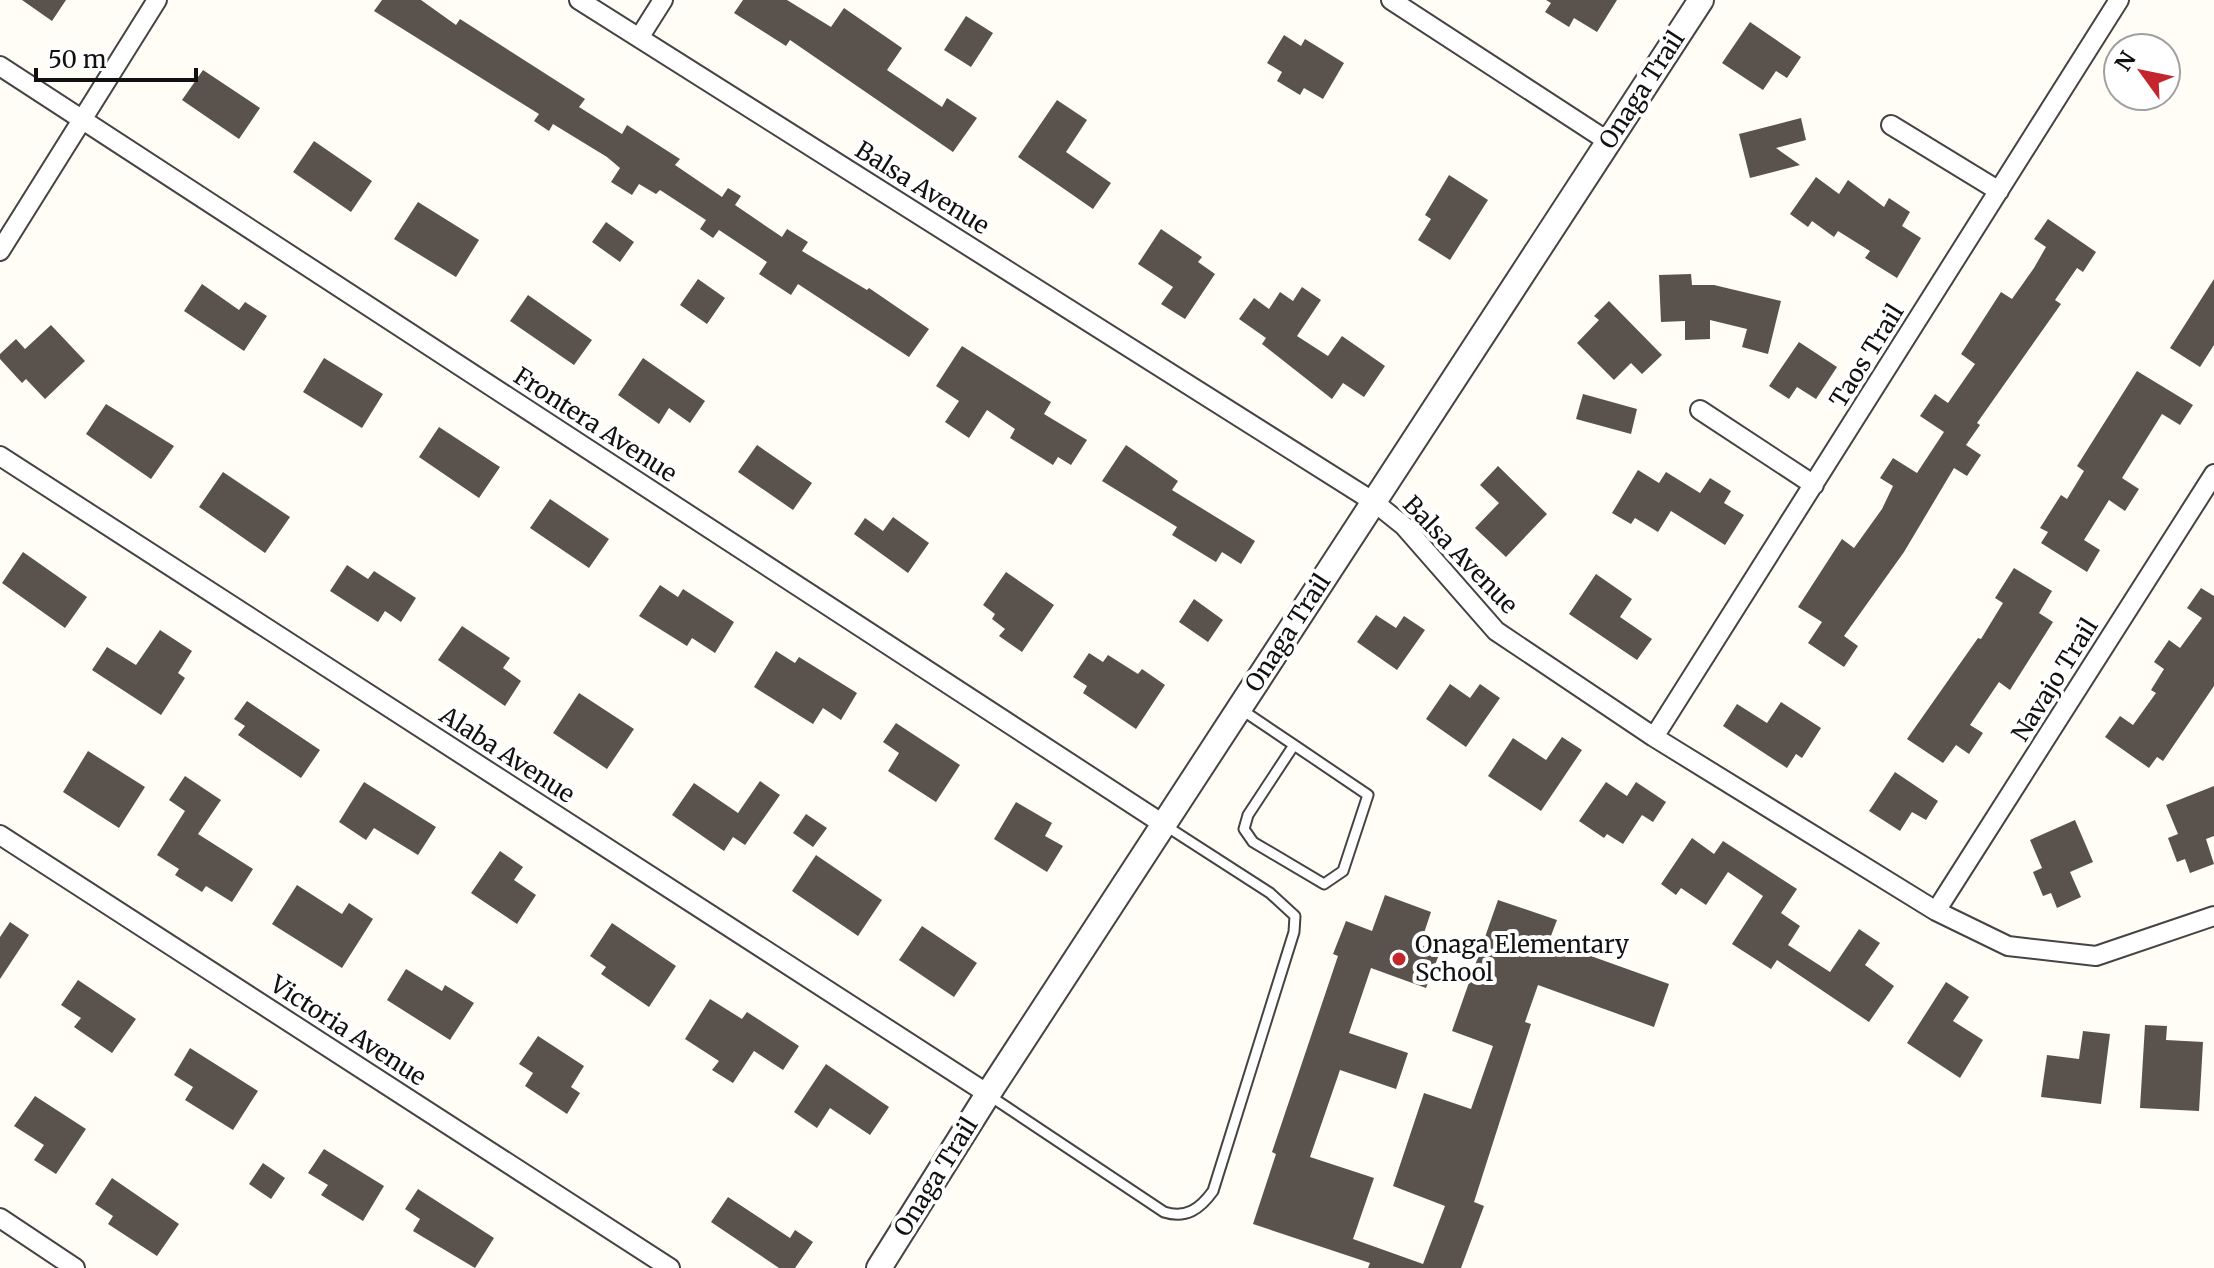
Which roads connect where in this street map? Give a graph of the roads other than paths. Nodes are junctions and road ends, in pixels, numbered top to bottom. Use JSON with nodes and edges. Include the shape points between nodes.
{"nodes":[{"id":1,"x":157,"y":0,"type":"edge"},
{"id":2,"x":579,"y":0,"type":"edge"},
{"id":3,"x":663,"y":0,"type":"edge"},
{"id":4,"x":1391,"y":0,"type":"edge"},
{"id":5,"x":1701,"y":0,"type":"edge"},
{"id":6,"x":2119,"y":0,"type":"edge"},
{"id":7,"x":639,"y":38,"type":"junction"},
{"id":8,"x":0,"y":66,"type":"edge"},
{"id":9,"x":82,"y":119,"type":"junction"},
{"id":10,"x":1891,"y":125,"type":"dead end"},
{"id":11,"x":1609,"y":142,"type":"junction"},
{"id":12,"x":1999,"y":191,"type":"junction"},
{"id":13,"x":0,"y":251,"type":"edge"},
{"id":14,"x":1700,"y":410,"type":"dead end"},
{"id":15,"x":0,"y":456,"type":"edge"},
{"id":16,"x":2214,"y":474,"type":"edge"},
{"id":17,"x":1814,"y":485,"type":"junction"},
{"id":18,"x":1374,"y":502,"type":"junction"},
{"id":19,"x":1239,"y":708,"type":"junction"},
{"id":20,"x":1654,"y":737,"type":"junction"},
{"id":21,"x":1294,"y":745,"type":"junction"},
{"id":22,"x":1163,"y":824,"type":"junction"},
{"id":23,"x":0,"y":835,"type":"edge"},
{"id":24,"x":1936,"y":911,"type":"junction"},
{"id":25,"x":2214,"y":916,"type":"edge"},
{"id":26,"x":988,"y":1094,"type":"junction"},
{"id":27,"x":0,"y":1218,"type":"edge"},
{"id":28,"x":75,"y":1268,"type":"edge"},
{"id":29,"x":670,"y":1268,"type":"edge"},
{"id":30,"x":879,"y":1268,"type":"edge"}],
"edges":[{"from":1,"to":9,"type":"street"},
{"from":2,"to":7,"type":"street","name":"Balsa Avenue"},
{"from":3,"to":7,"type":"street"},
{"from":4,"to":11,"type":"street"},
{"from":5,"to":11,"type":"street","name":"Onaga Trail"},
{"from":6,"to":12,"type":"street","name":"Taos Trail"},
{"from":7,"to":18,"type":"street","name":"Balsa Avenue"},
{"from":8,"to":9,"type":"street","name":"Frontera Avenue"},
{"from":9,"to":13,"type":"street"},
{"from":9,"to":22,"type":"street","name":"Frontera Avenue"},
{"from":10,"to":12,"type":"street"},
{"from":11,"to":18,"type":"street","name":"Onaga Trail"},
{"from":12,"to":17,"type":"street","name":"Taos Trail"},
{"from":14,"to":17,"type":"street"},
{"from":15,"to":26,"type":"street","name":"Alaba Avenue"},
{"from":16,"to":24,"type":"street","name":"Navajo Trail"},
{"from":17,"to":20,"type":"street","name":"Taos Trail"},
{"from":18,"to":19,"type":"street","name":"Onaga Trail"},
{"from":18,"to":20,"type":"street","name":"Balsa Avenue","via":[[1404,526],[1496,631]]},
{"from":19,"to":21,"type":"lane"},
{"from":19,"to":22,"type":"street","name":"Onaga Trail"},
{"from":20,"to":24,"type":"street","name":"Balsa Avenue"},
{"from":21,"to":21,"type":"lane","via":[[1368,795],[1343,871],[1324,884],[1253,842],[1244,829]]},
{"from":22,"to":26,"type":"street","name":"Onaga Trail"},
{"from":22,"to":26,"type":"lane","via":[[1270,893],[1295,916],[1213,1191],[1192,1212],[1164,1212]]},
{"from":23,"to":29,"type":"street","name":"Victoria Avenue"},
{"from":24,"to":25,"type":"street","name":"Balsa Avenue","via":[[2008,946],[2096,956]]},
{"from":26,"to":30,"type":"street","name":"Onaga Trail"},
{"from":27,"to":28,"type":"street"}]}
